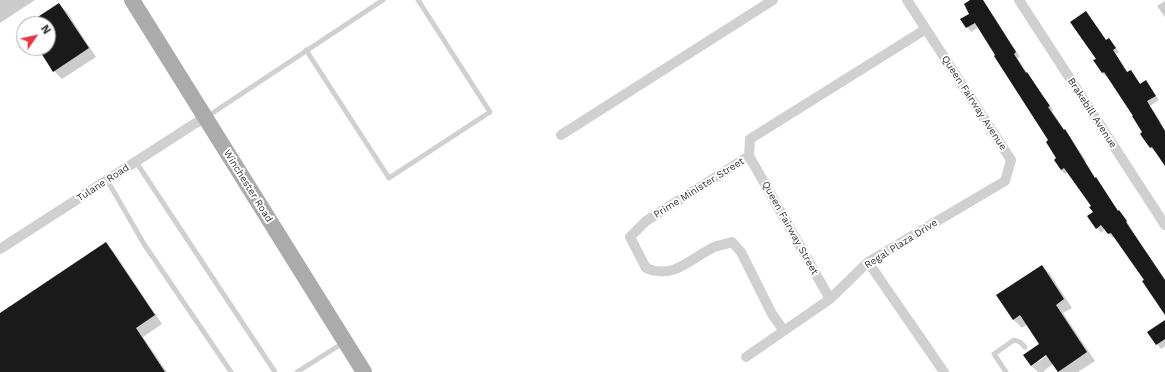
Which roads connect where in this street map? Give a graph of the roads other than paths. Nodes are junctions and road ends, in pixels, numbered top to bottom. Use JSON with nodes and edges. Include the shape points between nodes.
{"nodes":[{"id":1,"x":132,"y":0,"type":"edge"},
{"id":2,"x":383,"y":0,"type":"edge"},
{"id":3,"x":418,"y":0,"type":"edge"},
{"id":4,"x":773,"y":0,"type":"edge"},
{"id":5,"x":907,"y":0,"type":"edge"},
{"id":6,"x":1019,"y":0,"type":"edge"},
{"id":7,"x":926,"y":29,"type":"junction"},
{"id":8,"x":306,"y":50,"type":"junction"},
{"id":9,"x":205,"y":117,"type":"junction"},
{"id":10,"x":560,"y":135,"type":"dead end"},
{"id":11,"x":749,"y":156,"type":"junction"},
{"id":12,"x":136,"y":162,"type":"junction"},
{"id":13,"x":107,"y":180,"type":"junction"},
{"id":14,"x":1005,"y":181,"type":"joint"},
{"id":15,"x":1165,"y":225,"type":"edge"},
{"id":16,"x":0,"y":249,"type":"edge"},
{"id":17,"x":868,"y":262,"type":"junction"},
{"id":18,"x":830,"y":299,"type":"junction"},
{"id":19,"x":784,"y":331,"type":"junction"},
{"id":20,"x":345,"y":342,"type":"junction"},
{"id":21,"x":1025,"y":348,"type":"dead end"},
{"id":22,"x":746,"y":357,"type":"dead end"},
{"id":23,"x":1038,"y":365,"type":"dead end"},
{"id":24,"x":231,"y":372,"type":"edge"},
{"id":25,"x":275,"y":372,"type":"edge"},
{"id":26,"x":297,"y":372,"type":"edge"},
{"id":27,"x":364,"y":372,"type":"edge"},
{"id":28,"x":944,"y":372,"type":"edge"},
{"id":29,"x":1006,"y":372,"type":"edge"},
{"id":30,"x":1042,"y":372,"type":"edge"}],
"edges":[{"from":1,"to":9,"type":"main road","name":"Winchester Road"},
{"from":2,"to":8,"type":"lane"},
{"from":3,"to":8,"type":"lane","via":[[490,112],[389,178]]},
{"from":4,"to":10,"type":"street"},
{"from":5,"to":7,"type":"street"},
{"from":6,"to":15,"type":"street","name":"Brakebill Avenue"},
{"from":7,"to":11,"type":"street","name":"Prime Minister Street","via":[[750,139]]},
{"from":7,"to":14,"type":"street","name":"Queen Fairway Avenue","via":[[1011,160]]},
{"from":8,"to":9,"type":"lane"},
{"from":9,"to":12,"type":"street","name":"Tulane Road"},
{"from":9,"to":20,"type":"main road","name":"Winchester Road"},
{"from":11,"to":18,"type":"street","name":"Queen Fairway Street"},
{"from":11,"to":19,"type":"street","name":"Prime Minister Street","via":[[646,221],[630,238],[646,268],[654,272],[673,271],[715,247],[732,242],[741,252],[772,314]]},
{"from":12,"to":13,"type":"street","name":"Tulane Road"},
{"from":12,"to":25,"type":"lane"},
{"from":13,"to":16,"type":"street","name":"Tulane Road"},
{"from":13,"to":24,"type":"lane","via":[[144,244]]},
{"from":14,"to":17,"type":"street","name":"Regal Plaza Drive"},
{"from":17,"to":18,"type":"street","name":"Regal Plaza Drive"},
{"from":17,"to":28,"type":"street"},
{"from":18,"to":19,"type":"street","name":"Regal Plaza Drive"},
{"from":19,"to":22,"type":"street","name":"Regal Plaza Drive"},
{"from":20,"to":26,"type":"lane"},
{"from":20,"to":27,"type":"main road","name":"Winchester Road"},
{"from":21,"to":29,"type":"lane","via":[[1014,340],[994,354]]},
{"from":23,"to":30,"type":"lane"}]}
